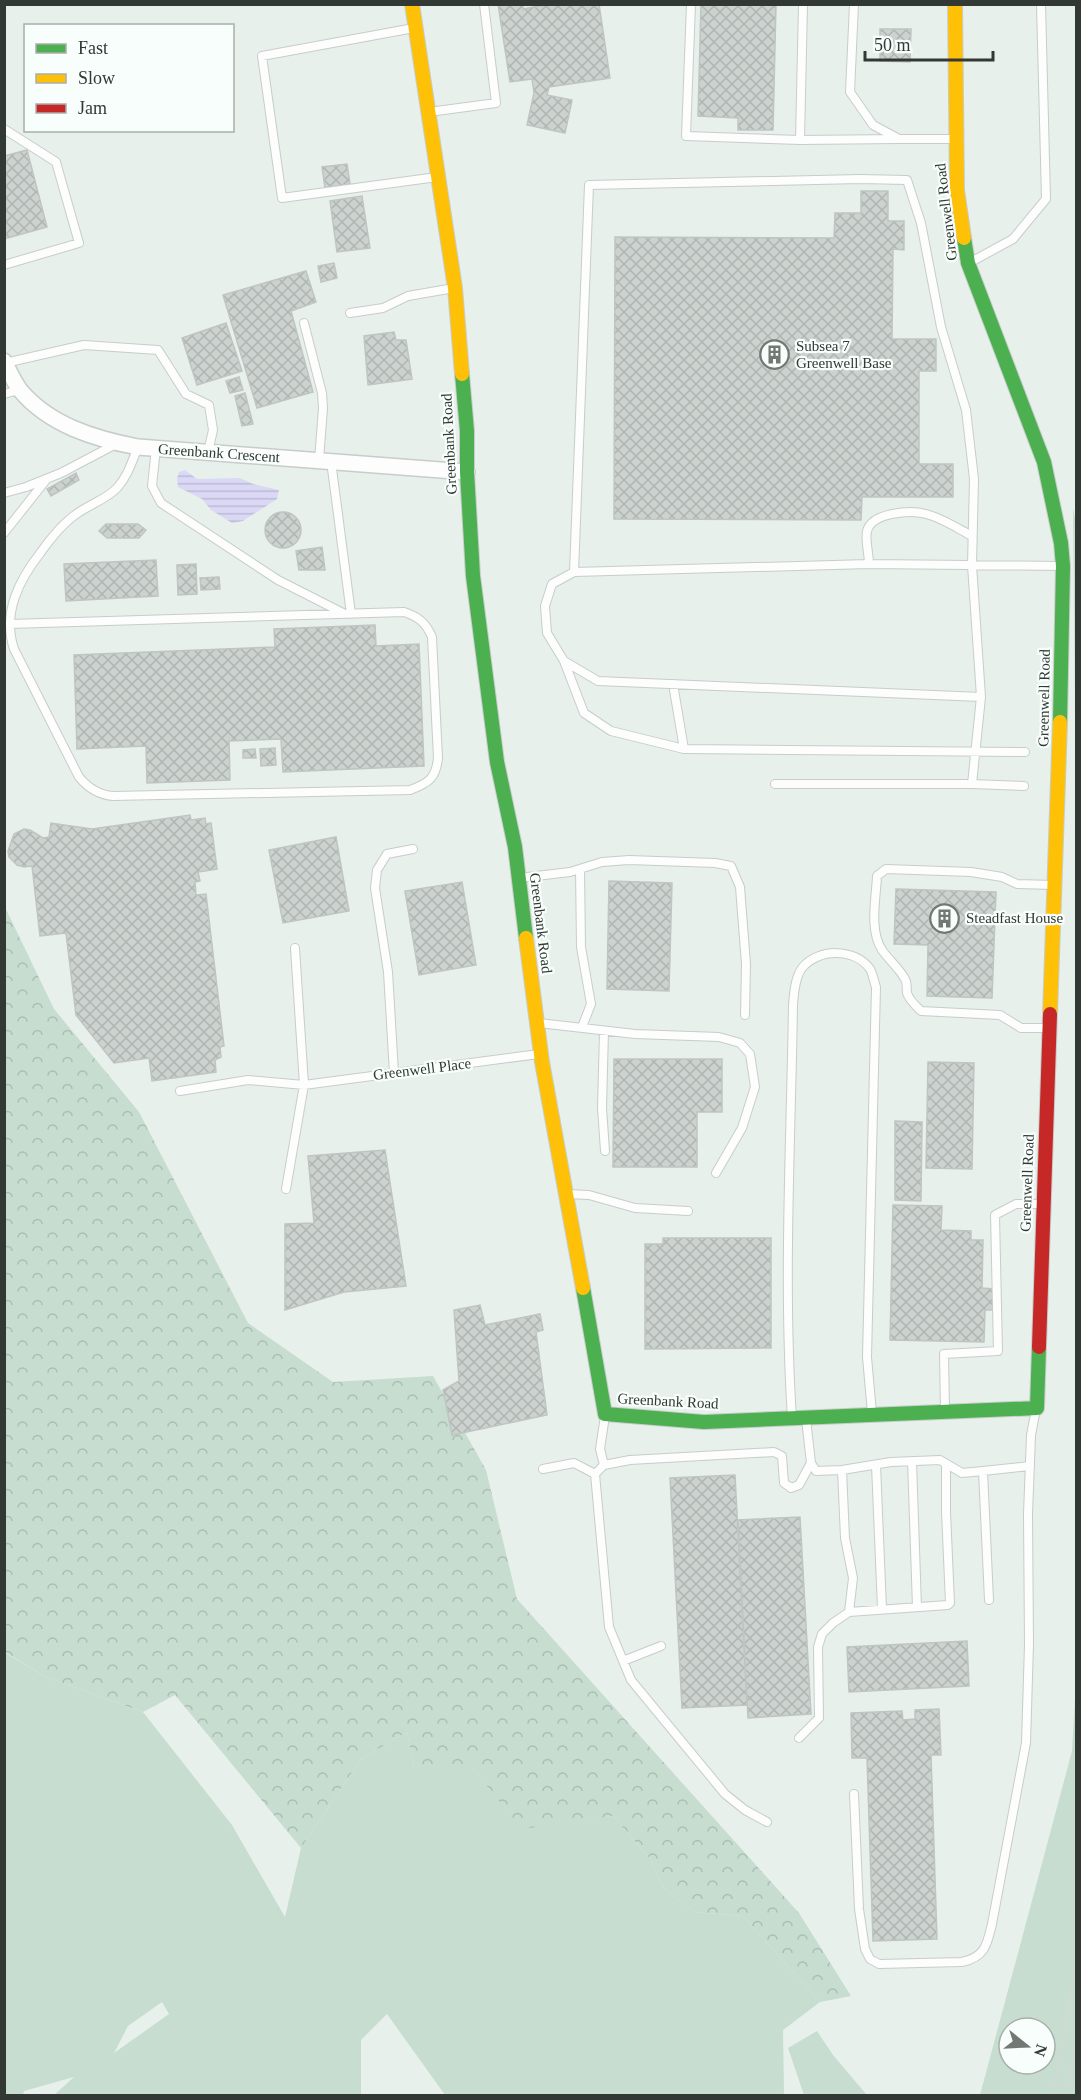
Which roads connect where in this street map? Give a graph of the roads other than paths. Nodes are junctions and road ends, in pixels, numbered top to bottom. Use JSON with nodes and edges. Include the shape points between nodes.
{"nodes":[{"id":1,"x":412,"y":4,"type":"edge"},
{"id":2,"x":484,"y":4,"type":"edge"},
{"id":3,"x":691,"y":4,"type":"edge"},
{"id":4,"x":854,"y":4,"type":"edge"},
{"id":5,"x":954,"y":4,"type":"edge"},
{"id":6,"x":1041,"y":4,"type":"edge"},
{"id":7,"x":804,"y":5,"type":"edge"},
{"id":8,"x":415,"y":28,"type":"junction"},
{"id":9,"x":428,"y":112,"type":"junction"},
{"id":10,"x":4,"y":129,"type":"edge"},
{"id":11,"x":899,"y":139,"type":"junction"},
{"id":12,"x":956,"y":139,"type":"junction"},
{"id":13,"x":800,"y":140,"type":"junction"},
{"id":14,"x":438,"y":177,"type":"junction"},
{"id":15,"x":968,"y":263,"type":"junction"},
{"id":16,"x":4,"y":265,"type":"edge"},
{"id":17,"x":455,"y":288,"type":"junction"},
{"id":18,"x":350,"y":313,"type":"dead end"},
{"id":19,"x":304,"y":323,"type":"dead end"},
{"id":20,"x":5,"y":362,"type":"edge"},
{"id":21,"x":12,"y":392,"type":"edge"},
{"id":22,"x":118,"y":443,"type":"junction"},
{"id":23,"x":138,"y":447,"type":"junction"},
{"id":24,"x":156,"y":448,"type":"junction"},
{"id":25,"x":208,"y":452,"type":"junction"},
{"id":26,"x":325,"y":461,"type":"junction"},
{"id":27,"x":466,"y":472,"type":"junction"},
{"id":28,"x":46,"y":479,"type":"junction"},
{"id":29,"x":4,"y":493,"type":"edge"},
{"id":30,"x":4,"y":533,"type":"edge"},
{"id":31,"x":972,"y":536,"type":"junction"},
{"id":32,"x":869,"y":564,"type":"junction"},
{"id":33,"x":972,"y":565,"type":"junction"},
{"id":34,"x":1063,"y":566,"type":"junction"},
{"id":35,"x":574,"y":572,"type":"junction"},
{"id":36,"x":348,"y":614,"type":"junction"},
{"id":37,"x":9,"y":624,"type":"junction"},
{"id":38,"x":564,"y":661,"type":"junction"},
{"id":39,"x":673,"y":684,"type":"junction"},
{"id":40,"x":981,"y":697,"type":"junction"},
{"id":41,"x":684,"y":749,"type":"junction"},
{"id":42,"x":1025,"y":752,"type":"dead end"},
{"id":43,"x":976,"y":753,"type":"junction"},
{"id":44,"x":775,"y":784,"type":"dead end"},
{"id":45,"x":972,"y":784,"type":"junction"},
{"id":46,"x":1024,"y":786,"type":"dead end"},
{"id":47,"x":413,"y":849,"type":"dead end"},
{"id":48,"x":580,"y":869,"type":"junction"},
{"id":49,"x":519,"y":878,"type":"junction"},
{"id":50,"x":1054,"y":885,"type":"junction"},
{"id":51,"x":296,"y":948,"type":"dead end"},
{"id":52,"x":745,"y":1015,"type":"dead end"},
{"id":53,"x":537,"y":1023,"type":"junction"},
{"id":54,"x":582,"y":1027,"type":"junction"},
{"id":55,"x":1049,"y":1028,"type":"junction"},
{"id":56,"x":604,"y":1031,"type":"junction"},
{"id":57,"x":541,"y":1054,"type":"junction"},
{"id":58,"x":394,"y":1073,"type":"junction"},
{"id":59,"x":304,"y":1085,"type":"junction"},
{"id":60,"x":180,"y":1091,"type":"dead end"},
{"id":61,"x":605,"y":1151,"type":"dead end"},
{"id":62,"x":716,"y":1173,"type":"dead end"},
{"id":63,"x":286,"y":1189,"type":"dead end"},
{"id":64,"x":566,"y":1194,"type":"junction"},
{"id":65,"x":1043,"y":1204,"type":"junction"},
{"id":66,"x":688,"y":1210,"type":"dead end"},
{"id":67,"x":1037,"y":1408,"type":"junction"},
{"id":68,"x":945,"y":1412,"type":"junction"},
{"id":69,"x":605,"y":1414,"type":"junction"},
{"id":70,"x":872,"y":1415,"type":"junction"},
{"id":71,"x":799,"y":1418,"type":"junction"},
{"id":72,"x":912,"y":1461,"type":"junction"},
{"id":73,"x":811,"y":1463,"type":"junction"},
{"id":74,"x":946,"y":1464,"type":"junction"},
{"id":75,"x":604,"y":1465,"type":"junction"},
{"id":76,"x":876,"y":1465,"type":"junction"},
{"id":77,"x":1030,"y":1466,"type":"junction"},
{"id":78,"x":543,"y":1469,"type":"dead end"},
{"id":79,"x":842,"y":1470,"type":"junction"},
{"id":80,"x":983,"y":1471,"type":"junction"},
{"id":81,"x":595,"y":1474,"type":"junction"},
{"id":82,"x":989,"y":1600,"type":"dead end"},
{"id":83,"x":917,"y":1607,"type":"junction"},
{"id":84,"x":882,"y":1609,"type":"junction"},
{"id":85,"x":849,"y":1612,"type":"junction"},
{"id":86,"x":661,"y":1647,"type":"dead end"},
{"id":87,"x":623,"y":1660,"type":"junction"},
{"id":88,"x":799,"y":1738,"type":"dead end"},
{"id":89,"x":854,"y":1794,"type":"dead end"},
{"id":90,"x":767,"y":1822,"type":"dead end"}],
"edges":[{"from":1,"to":8,"type":"street","name":"Greenbank Road"},
{"from":2,"to":9,"type":"lane","via":[[496,103]]},
{"from":3,"to":13,"type":"lane","via":[[686,136]]},
{"from":4,"to":11,"type":"lane","via":[[850,92],[873,125]]},
{"from":5,"to":12,"type":"street","name":"Greenwell Road"},
{"from":6,"to":15,"type":"lane","via":[[1046,199],[1013,239]]},
{"from":7,"to":13,"type":"lane"},
{"from":8,"to":9,"type":"street","name":"Greenbank Road"},
{"from":8,"to":14,"type":"lane","via":[[262,56],[282,198]]},
{"from":9,"to":14,"type":"street","name":"Greenbank Road"},
{"from":10,"to":16,"type":"lane","via":[[56,162],[79,243]]},
{"from":11,"to":12,"type":"lane"},
{"from":11,"to":13,"type":"lane"},
{"from":12,"to":15,"type":"street","name":"Greenwell Road","via":[[957,190]]},
{"from":14,"to":17,"type":"street","name":"Greenbank Road"},
{"from":15,"to":34,"type":"street","name":"Greenwell Road","via":[[1044,462]]},
{"from":17,"to":18,"type":"lane","via":[[408,296],[383,308]]},
{"from":17,"to":27,"type":"street","name":"Greenbank Road","via":[[467,431]]},
{"from":19,"to":26,"type":"lane","via":[[322,393]]},
{"from":20,"to":21,"type":"street","name":"Greenbank Crescent"},
{"from":20,"to":25,"type":"lane","via":[[84,345],[158,350],[186,394],[209,405],[213,430]]},
{"from":21,"to":22,"type":"street","name":"Greenbank Crescent","via":[[66,426]]},
{"from":22,"to":23,"type":"street","name":"Greenbank Crescent"},
{"from":22,"to":28,"type":"lane"},
{"from":23,"to":24,"type":"street","name":"Greenbank Crescent"},
{"from":23,"to":37,"type":"lane","via":[[116,490],[57,530],[36,558],[16,592]]},
{"from":24,"to":25,"type":"street","name":"Greenbank Crescent"},
{"from":24,"to":36,"type":"lane","via":[[152,486],[161,503],[278,580]]},
{"from":25,"to":26,"type":"street","name":"Greenbank Crescent"},
{"from":26,"to":27,"type":"street","name":"Greenbank Crescent"},
{"from":26,"to":36,"type":"lane"},
{"from":27,"to":49,"type":"street","name":"Greenbank Road","via":[[473,576],[497,762]]},
{"from":28,"to":29,"type":"lane"},
{"from":28,"to":30,"type":"lane"},
{"from":31,"to":32,"type":"lane","via":[[924,513],[885,515],[867,531]]},
{"from":31,"to":33,"type":"lane"},
{"from":31,"to":35,"type":"lane","via":[[974,479],[966,410],[907,180],[590,185]]},
{"from":32,"to":33,"type":"lane"},
{"from":32,"to":35,"type":"lane"},
{"from":33,"to":34,"type":"lane"},
{"from":33,"to":40,"type":"lane"},
{"from":34,"to":50,"type":"street","name":"Greenwell Road"},
{"from":35,"to":38,"type":"lane","via":[[552,584],[545,606],[547,633]]},
{"from":36,"to":37,"type":"lane"},
{"from":36,"to":37,"type":"lane","via":[[404,612],[422,621],[432,637],[438,758],[433,777],[423,786],[410,790],[103,796],[79,777],[25,672],[10,637]]},
{"from":38,"to":39,"type":"lane","via":[[598,681]]},
{"from":38,"to":41,"type":"lane","via":[[584,713],[611,731]]},
{"from":39,"to":40,"type":"lane"},
{"from":39,"to":41,"type":"lane"},
{"from":40,"to":43,"type":"lane"},
{"from":41,"to":43,"type":"lane"},
{"from":42,"to":43,"type":"lane"},
{"from":43,"to":45,"type":"lane"},
{"from":44,"to":45,"type":"lane"},
{"from":45,"to":46,"type":"lane"},
{"from":47,"to":58,"type":"lane","via":[[387,854],[377,870],[375,888],[388,972]]},
{"from":48,"to":49,"type":"lane"},
{"from":48,"to":52,"type":"lane","via":[[629,860],[731,866],[740,887]]},
{"from":48,"to":54,"type":"lane","via":[[581,947],[591,1004]]},
{"from":49,"to":53,"type":"street","name":"Greenbank Road"},
{"from":50,"to":55,"type":"street","name":"Greenwell Road"},
{"from":50,"to":55,"type":"lane","via":[[1017,884],[971,872],[886,869],[877,876],[875,905],[875,937],[903,976],[907,994],[921,1011],[1000,1015],[1021,1028]]},
{"from":51,"to":59,"type":"lane"},
{"from":53,"to":54,"type":"lane"},
{"from":53,"to":57,"type":"street","name":"Greenbank Road"},
{"from":54,"to":56,"type":"lane"},
{"from":55,"to":65,"type":"street","name":"Greenwell Road"},
{"from":56,"to":61,"type":"lane"},
{"from":56,"to":62,"type":"lane","via":[[719,1037],[740,1043],[750,1054],[754,1086],[742,1128]]},
{"from":57,"to":58,"type":"lane","name":"Greenwell Place"},
{"from":57,"to":64,"type":"street","name":"Greenbank Road"},
{"from":58,"to":59,"type":"lane","name":"Greenwell Place"},
{"from":59,"to":60,"type":"lane","name":"Greenwell Place","via":[[248,1080]]},
{"from":59,"to":63,"type":"lane"},
{"from":64,"to":66,"type":"lane","via":[[589,1195],[635,1208]]},
{"from":64,"to":69,"type":"street","name":"Greenbank Road"},
{"from":65,"to":67,"type":"street","name":"Greenwell Road"},
{"from":65,"to":68,"type":"lane","via":[[1016,1204],[995,1215],[998,1351],[944,1354]]},
{"from":67,"to":68,"type":"street","name":"Greenbank Road"},
{"from":67,"to":77,"type":"lane"},
{"from":68,"to":70,"type":"street","name":"Greenbank Road"},
{"from":69,"to":71,"type":"street","name":"Greenbank Road","via":[[704,1422]]},
{"from":69,"to":75,"type":"lane","via":[[600,1449]]},
{"from":70,"to":71,"type":"street","name":"Greenbank Road"},
{"from":70,"to":71,"type":"lane","via":[[867,1357],[876,987],[870,970],[861,960],[837,952],[820,955],[802,968],[793,1005],[788,1360]]},
{"from":71,"to":73,"type":"lane"},
{"from":72,"to":74,"type":"lane","via":[[940,1460]]},
{"from":72,"to":76,"type":"lane"},
{"from":72,"to":83,"type":"lane"},
{"from":73,"to":75,"type":"lane","via":[[799,1485],[791,1488],[784,1484],[782,1456],[774,1452],[630,1460]]},
{"from":73,"to":79,"type":"lane","via":[[816,1471]]},
{"from":74,"to":80,"type":"lane","via":[[962,1473]]},
{"from":74,"to":83,"type":"lane","via":[[951,1602]]},
{"from":75,"to":81,"type":"lane"},
{"from":76,"to":79,"type":"lane"},
{"from":76,"to":84,"type":"lane"},
{"from":77,"to":80,"type":"lane"},
{"from":77,"to":89,"type":"lane","via":[[1026,1743],[992,1924],[986,1946],[975,1959],[879,1964],[870,1959],[859,1909]]},
{"from":78,"to":81,"type":"lane","via":[[574,1463]]},
{"from":79,"to":85,"type":"lane","via":[[845,1538],[853,1578]]},
{"from":80,"to":82,"type":"lane"},
{"from":81,"to":87,"type":"lane","via":[[609,1627]]},
{"from":83,"to":84,"type":"lane"},
{"from":84,"to":85,"type":"lane"},
{"from":85,"to":88,"type":"lane","via":[[826,1629],[819,1641],[819,1719]]},
{"from":86,"to":87,"type":"lane"},
{"from":87,"to":90,"type":"lane","via":[[631,1680],[725,1794]]}]}
